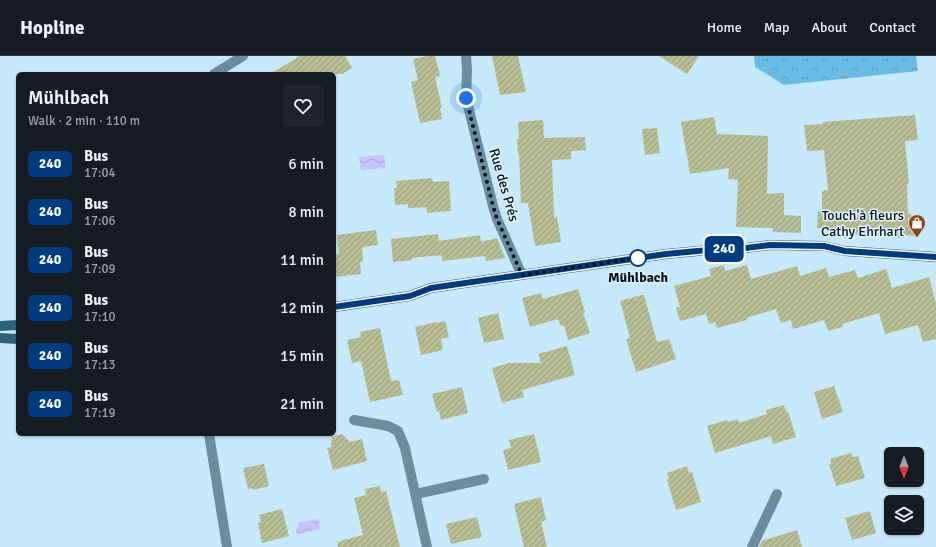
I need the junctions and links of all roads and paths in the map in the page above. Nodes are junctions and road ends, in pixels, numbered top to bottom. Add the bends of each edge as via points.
1 (243, 56) edge
2 (466, 56) edge
3 (217, 72) edge
4 (936, 257) edge
5 (522, 275) junction
6 (336, 307) edge
7 (16, 325) edge
8 (0, 326) edge
9 (0, 338) edge
10 (16, 339) edge
11 (354, 420) dead end
12 (209, 436) edge
13 (484, 479) dead end
14 (416, 494) junction
15 (777, 494) dead end
16 (227, 547) edge
17 (427, 547) edge
18 (752, 547) edge

1 - 3 street
2 - 5 street, Rue des Prés via 466,98 493,206
4 - 5 street via 845,251 824,246 770,245 666,254
5 - 6 street via 431,288 410,296
7 - 8 street
9 - 10 street
11 - 14 street via 388,426 398,431 405,448
12 - 16 street
13 - 14 street
14 - 17 street
15 - 18 street

